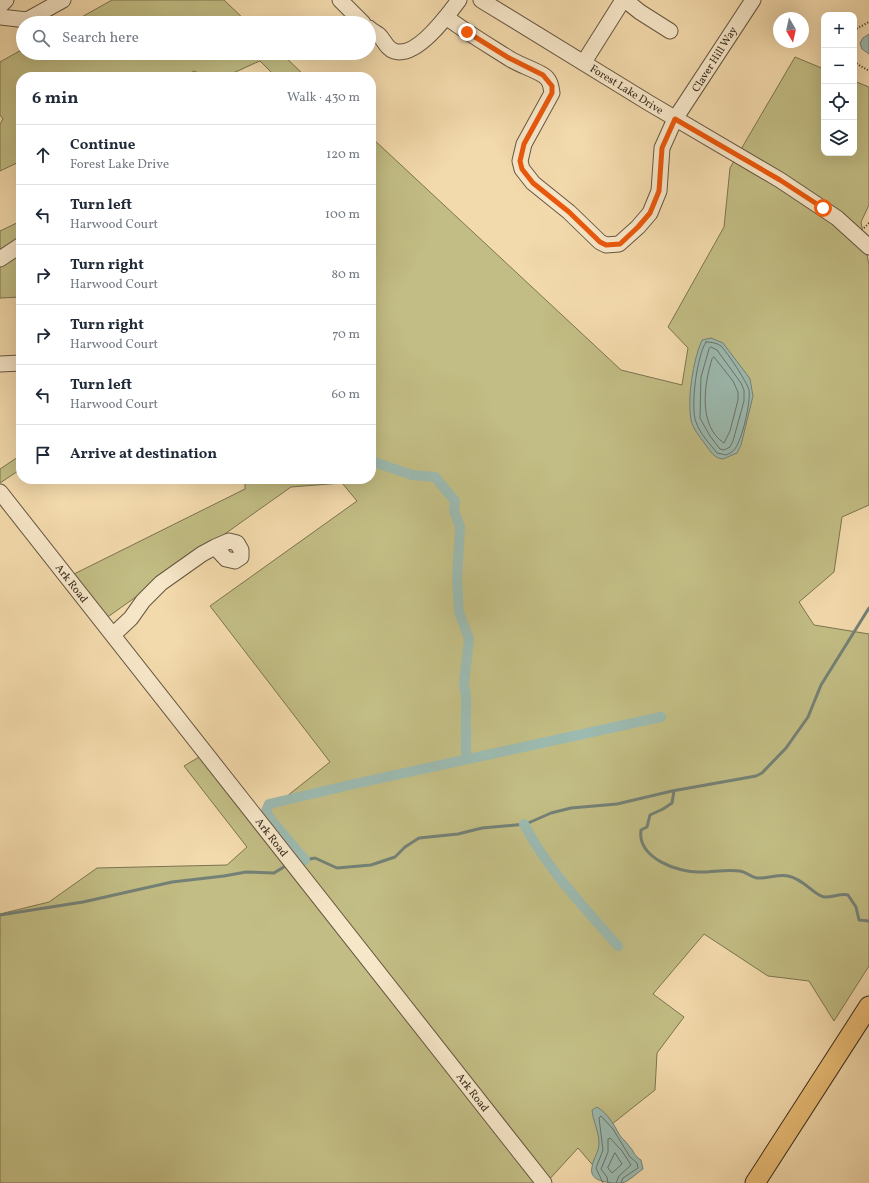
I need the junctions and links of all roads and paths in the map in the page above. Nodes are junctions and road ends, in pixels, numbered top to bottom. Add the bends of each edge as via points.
1 (6, 0) edge
2 (63, 0) edge
3 (340, 0) edge
4 (459, 0) edge
5 (481, 0) edge
6 (624, 0) edge
7 (753, 0) edge
8 (0, 6) edge
9 (0, 16) edge
10 (34, 16) edge
11 (356, 16) edge
12 (446, 17) junction
13 (16, 18) edge
14 (869, 22) edge
15 (857, 28) edge
16 (670, 31) dead end
17 (376, 33) edge
18 (584, 62) junction
19 (857, 64) edge
20 (869, 71) edge
21 (675, 119) junction
22 (869, 247) edge
23 (16, 248) edge
24 (0, 259) edge
25 (16, 363) edge
26 (0, 364) edge
27 (0, 492) edge
28 (215, 547) dead end
29 (113, 635) junction
30 (869, 1006) edge
31 (544, 1183) edge
32 (755, 1183) edge

1 - 8 street
2 - 10 street
3 - 11 street
4 - 12 street
5 - 18 street, Forest Lake Drive
6 - 16 street
6 - 18 street
7 - 21 street, Claver Hill Way
9 - 13 street
12 - 17 street via 417,47 395,52
12 - 21 street, Claver Hill Way via 548,80 552,86 552,93 524,144 522,169 533,183 606,245 620,244 650,213 659,191 662,148
14 - 15 path
18 - 21 street, Forest Lake Drive
19 - 20 path
21 - 22 street, Forest Lake Drive via 823,208
23 - 24 street
25 - 26 street
27 - 29 street, Ark Road
28 - 29 street via 161,583
29 - 31 street, Ark Road
30 - 32 main road

